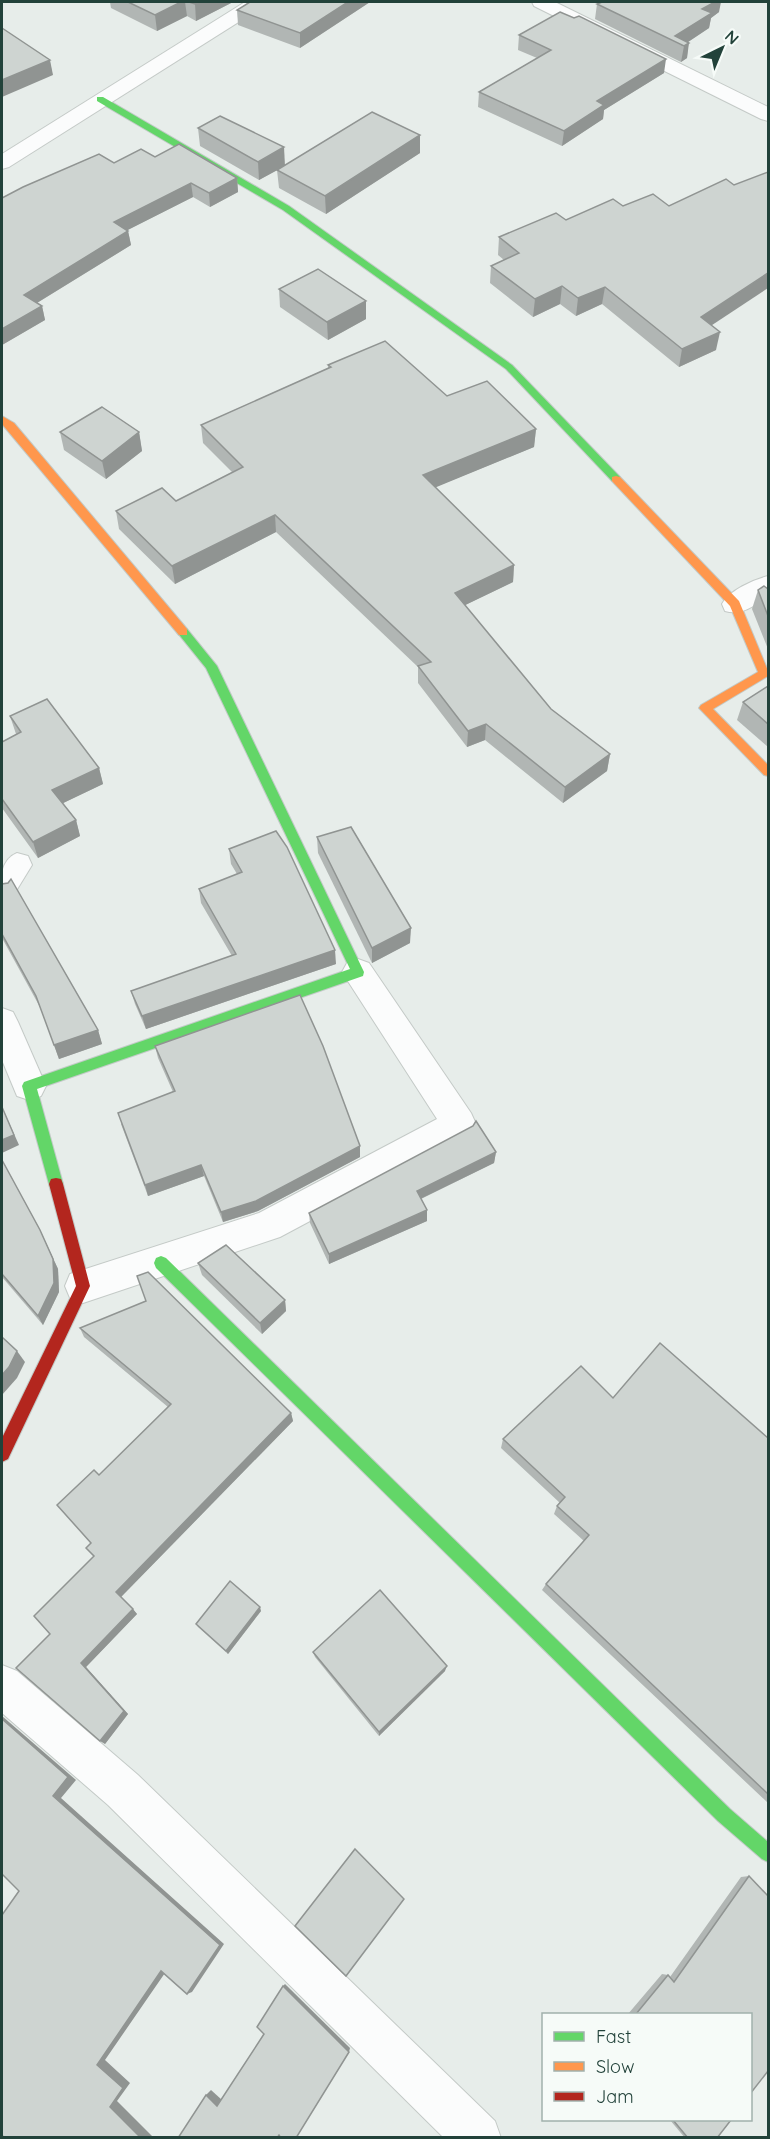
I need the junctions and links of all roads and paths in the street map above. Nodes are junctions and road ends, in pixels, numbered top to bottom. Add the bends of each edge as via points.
1 (257, 2) edge
2 (541, 2) edge
3 (100, 99) junction
4 (768, 115) edge
5 (2, 163) edge
6 (2, 419) edge
7 (768, 585) edge
8 (735, 604) junction
9 (768, 772) edge
10 (358, 972) junction
11 (2, 1022) edge
12 (28, 1086) junction
13 (161, 1263) junction
14 (83, 1286) junction
15 (2, 1454) edge
16 (2, 1686) edge
17 (768, 1853) edge
18 (478, 2138) edge

1 - 3 street
2 - 4 street
3 - 5 street
3 - 8 street via 286,208 509,367
6 - 10 street via 211,666
7 - 8 street
8 - 9 street via 764,674 705,708
10 - 12 street
10 - 13 street via 459,1124 268,1226
11 - 12 street
12 - 14 street
13 - 14 street
13 - 17 street via 724,1815
14 - 15 street
16 - 18 street via 123,1790

